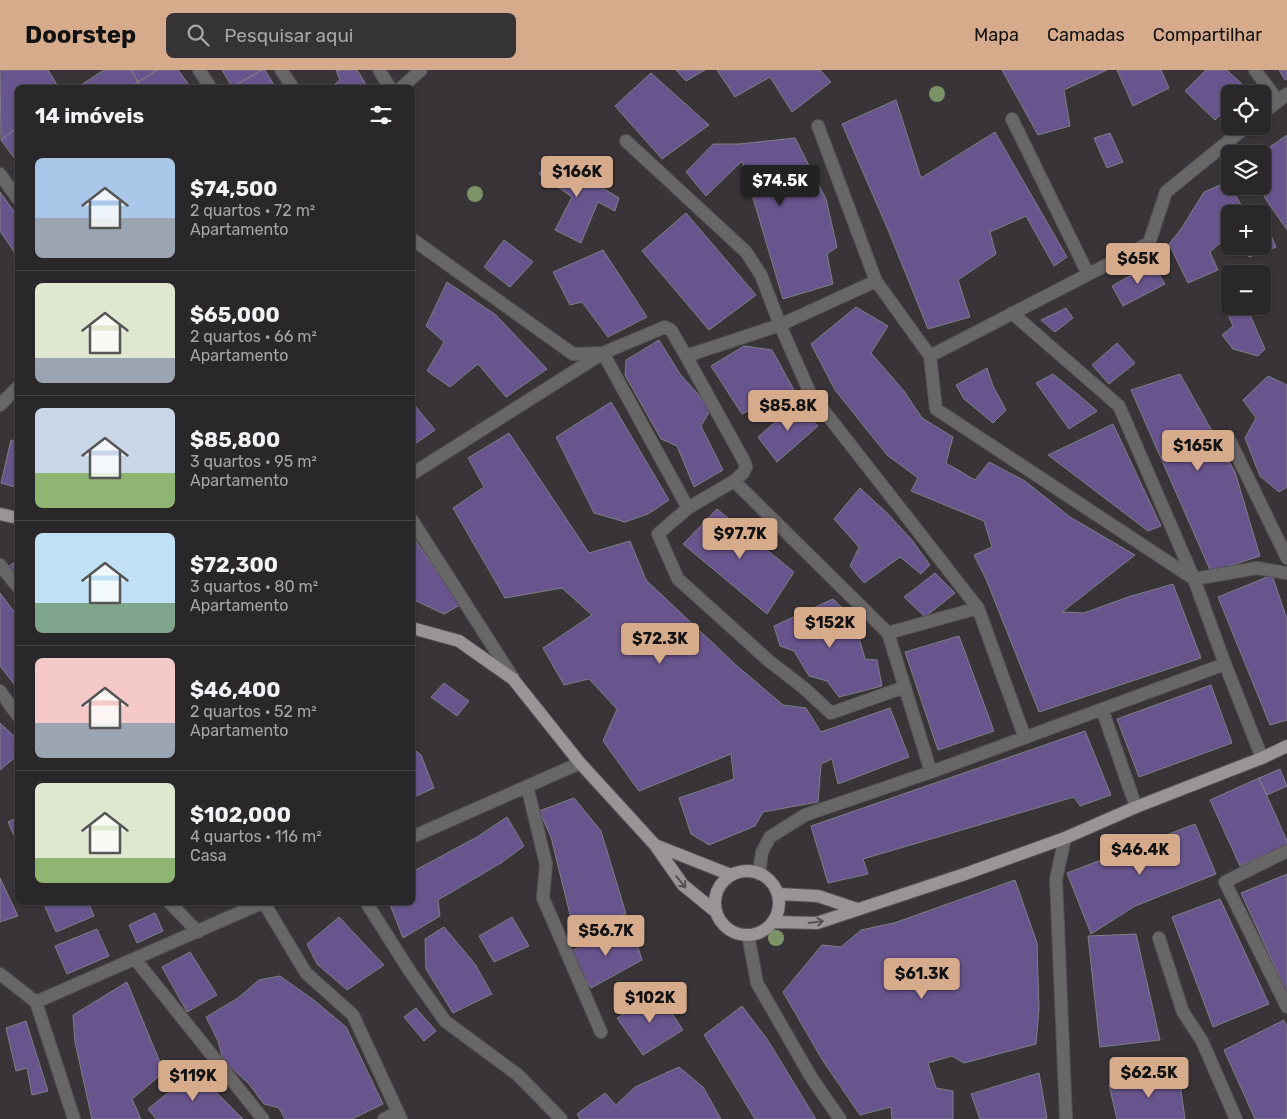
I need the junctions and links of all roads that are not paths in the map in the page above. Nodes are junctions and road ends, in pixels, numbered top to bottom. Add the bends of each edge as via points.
1 (199, 70) edge
2 (281, 70) edge
3 (379, 70) edge
4 (421, 70) edge
5 (1255, 70) edge
6 (209, 85) edge
7 (291, 85) edge
8 (388, 85) edge
9 (404, 85) edge
10 (1283, 98) edge
11 (1271, 107) edge
12 (1012, 119) dead end
13 (818, 126) dead end
14 (1236, 135) edge
15 (626, 141) dead end
16 (0, 174) edge
17 (15, 195) edge
18 (415, 242) edge
19 (1088, 274) junction
20 (876, 281) junction
21 (1012, 313) junction
22 (780, 325) junction
23 (603, 353) junction
24 (686, 356) junction
25 (930, 356) junction
26 (15, 390) edge
27 (0, 405) edge
28 (1228, 437) dead end
29 (415, 472) edge
30 (734, 481) junction
31 (688, 508) junction
32 (0, 514) edge
33 (15, 517) edge
34 (415, 525) edge
35 (1287, 558) edge
36 (0, 565) edge
37 (1287, 573) edge
38 (1194, 579) junction
39 (15, 583) edge
40 (978, 608) junction
41 (415, 629) edge
42 (888, 633) junction
43 (1225, 664) junction
44 (513, 679) junction
45 (905, 687) junction
46 (0, 691) edge
47 (1102, 709) junction
48 (15, 712) edge
49 (1025, 738) junction
50 (1287, 746) edge
51 (1262, 758) junction
52 (580, 763) junction
53 (931, 772) junction
54 (527, 786) junction
55 (1136, 807) junction
56 (415, 836) edge
57 (1065, 838) junction
58 (655, 844) junction
59 (1287, 851) edge
60 (759, 874) junction
61 (731, 875) junction
62 (778, 894) junction
63 (172, 905) edge
64 (259, 905) edge
65 (265, 905) edge
66 (368, 905) edge
67 (857, 909) junction
68 (716, 912) junction
69 (773, 922) junction
70 (198, 932) junction
71 (748, 935) junction
72 (1159, 938) dead end
73 (136, 958) junction
74 (0, 974) edge
75 (36, 1002) junction
76 (1287, 1007) edge
77 (601, 1032) dead end
78 (400, 1116) edge
79 (74, 1119) edge
80 (263, 1119) edge
81 (384, 1119) edge
82 (562, 1119) edge
83 (840, 1119) edge
84 (1066, 1119) edge
85 (1236, 1119) edge

1 - 6 street
2 - 7 street
3 - 8 street
4 - 9 street
5 - 10 street
10 - 11 street
12 - 19 street
13 - 20 street
14 - 19 street via 1166,192 1149,243
15 - 22 street via 746,252 761,275
16 - 17 street
18 - 23 street via 573,354
19 - 21 street
20 - 22 street
20 - 25 street
21 - 25 street
21 - 38 street via 1119,406
22 - 24 street
22 - 40 street via 810,393
23 - 24 street via 665,327 672,330
23 - 29 street
23 - 31 street
24 - 30 street via 744,460 746,467
25 - 38 street via 936,409
26 - 27 street
28 - 35 street
30 - 31 street
30 - 42 street
31 - 45 street via 658,534 678,579 831,714
32 - 33 main road
34 - 44 street
36 - 39 street
37 - 38 street via 1257,568
38 - 43 street
40 - 42 street
40 - 49 street
41 - 44 main road via 459,641
42 - 45 street
43 - 47 street
43 - 51 street
44 - 52 main road
45 - 53 street
46 - 48 street
47 - 49 street
47 - 55 street
49 - 53 street
50 - 51 main road
51 - 55 main road
52 - 54 street
52 - 58 main road
53 - 60 street via 805,815 770,837 762,852
54 - 56 street
54 - 77 street via 546,864 543,898
55 - 57 main road
57 - 67 main road
57 - 84 street via 1056,879
58 - 61 main road
58 -> 68 main road via 682,885
59 - 76 street via 1225,882
60 - 61 main road via 745,871
60 - 62 main road via 771,882
61 - 68 main road via 721,884 715,897
62 - 67 main road via 818,896
62 - 69 main road
63 - 70 street
64 - 70 street
65 - 78 street via 306,973 353,1015
66 - 82 street via 444,1021 518,1075
69 -> 67 main road via 817,924
68 - 71 main road via 734,933
69 - 71 main road via 762,931
70 - 73 street
71 - 83 street via 757,983 811,1077
72 - 85 street via 1183,1012 1202,1041
73 - 75 street
73 - 80 street
74 - 75 street
75 - 79 street
78 - 81 street

